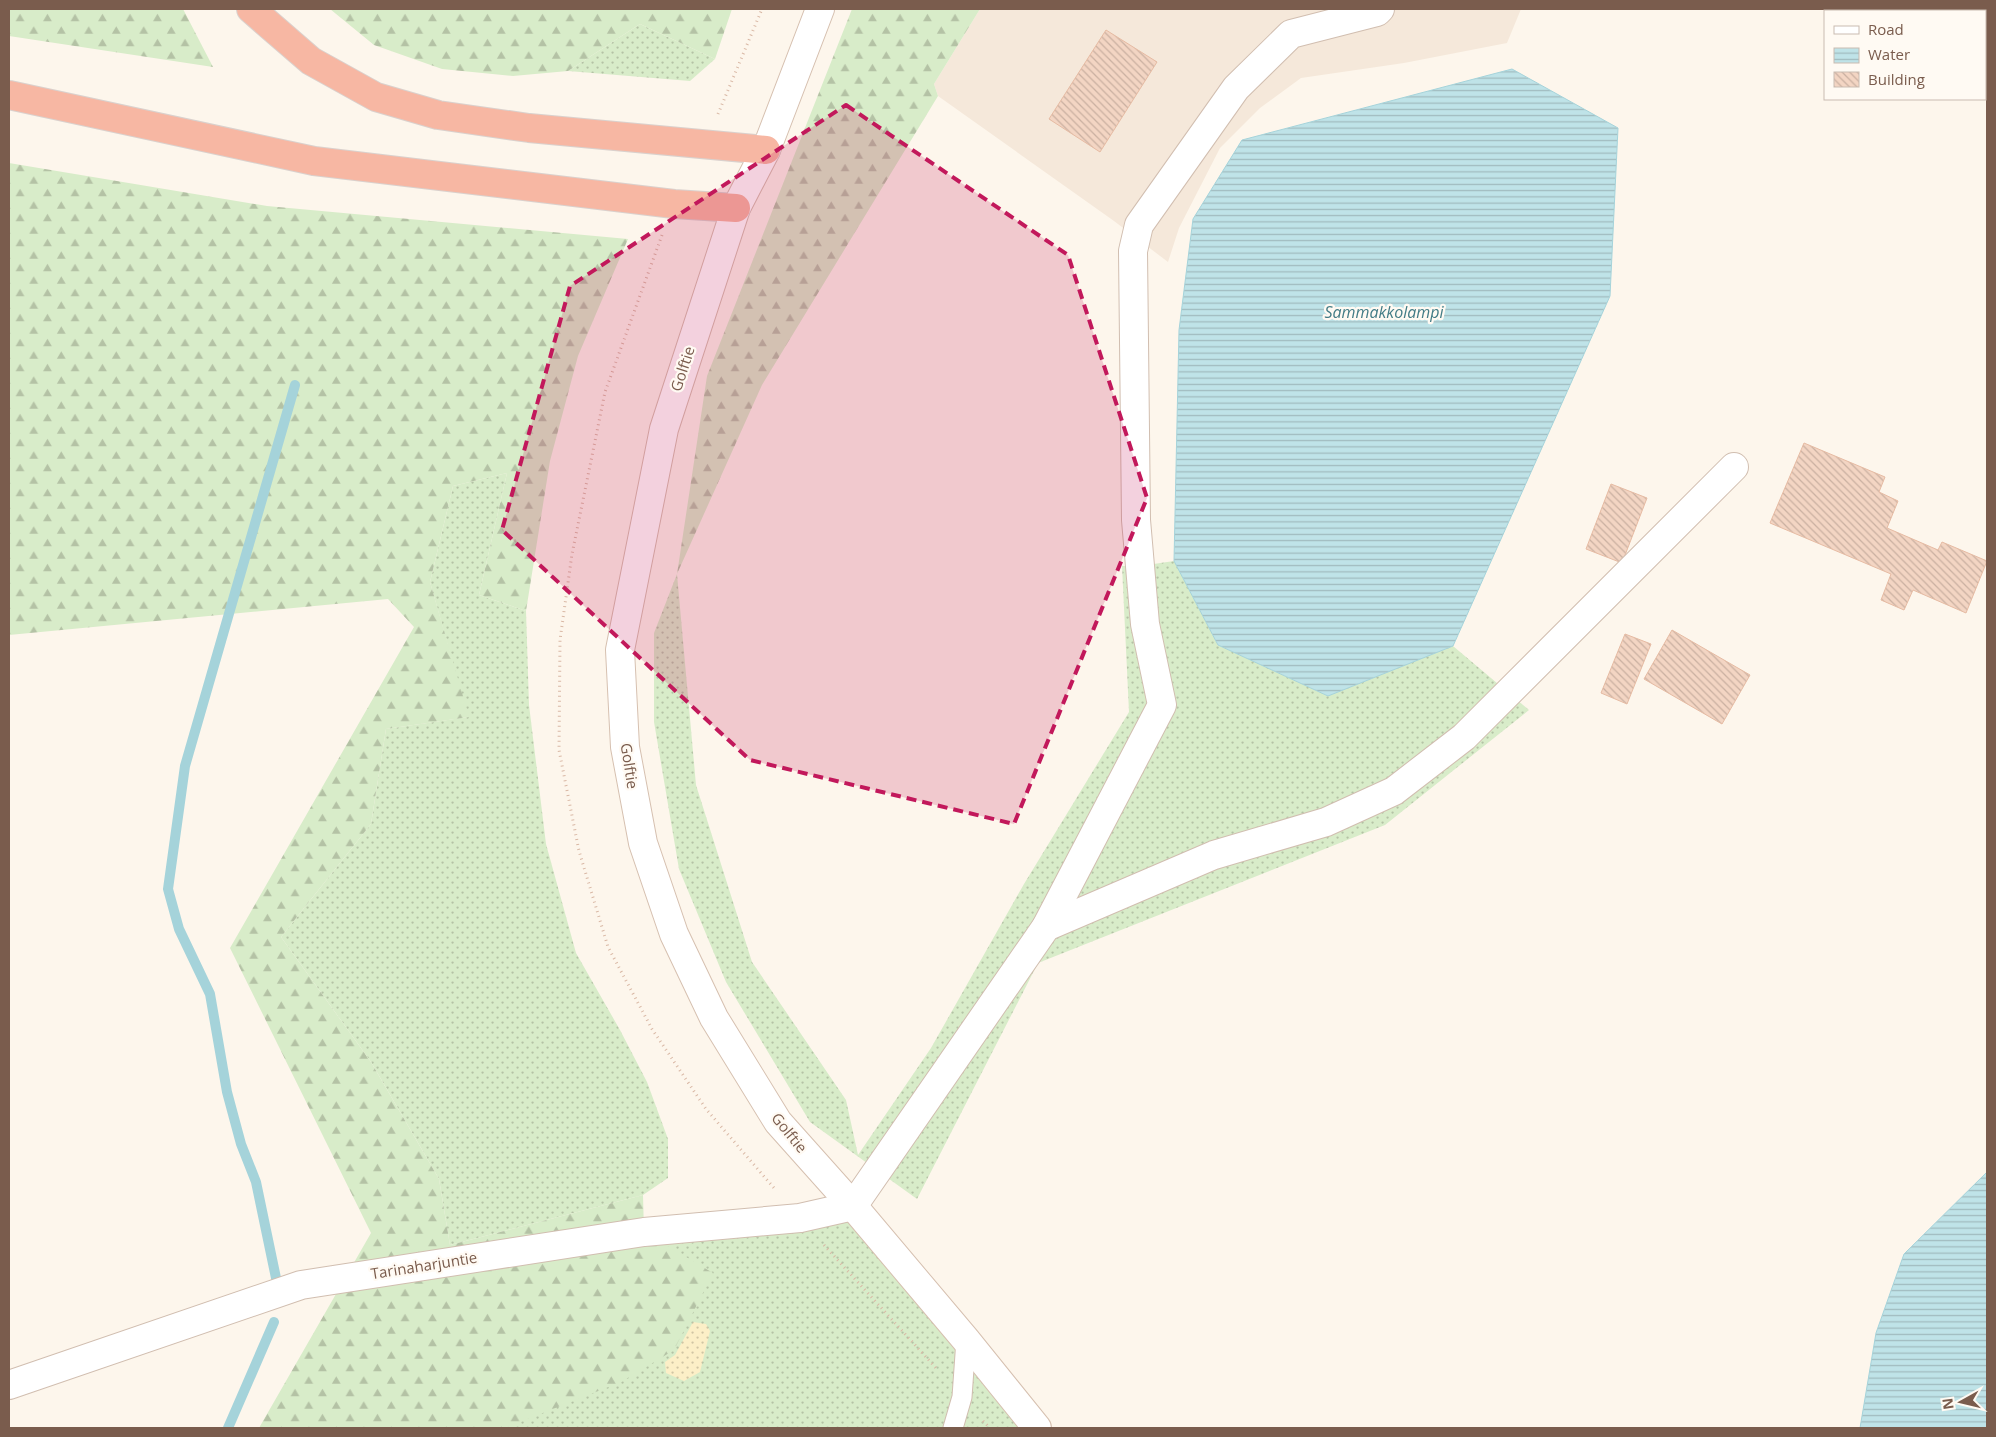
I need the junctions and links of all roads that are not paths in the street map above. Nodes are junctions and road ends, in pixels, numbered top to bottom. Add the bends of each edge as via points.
1 (251, 9) edge
2 (820, 9) edge
3 (1380, 9) edge
4 (9, 95) edge
5 (766, 150) junction
6 (736, 208) junction
7 (1734, 467) dead end
8 (1046, 927) junction
9 (853, 1206) junction
10 (966, 1340) junction
11 (9, 1385) edge
12 (953, 1428) edge
13 (1037, 1428) edge

1 - 5 highway via 311,61 376,97 447,117 529,128
2 - 5 street, Golftie
3 - 8 street via 1291,34 1236,88 1139,225 1133,251 1136,520 1144,624 1162,705
4 - 6 highway via 314,161 674,204
5 - 6 street, Golftie
6 - 9 street, Golftie via 664,429 620,650 625,747 643,843 674,934 714,1018 778,1122
7 - 8 street via 1464,737 1394,791 1326,822 1214,855
8 - 9 street
9 - 10 street, Golftie
9 - 11 street, Tarinaharjuntie via 800,1218 644,1232 275,1293
10 - 12 lane via 962,1397
10 - 13 street, Golftie

